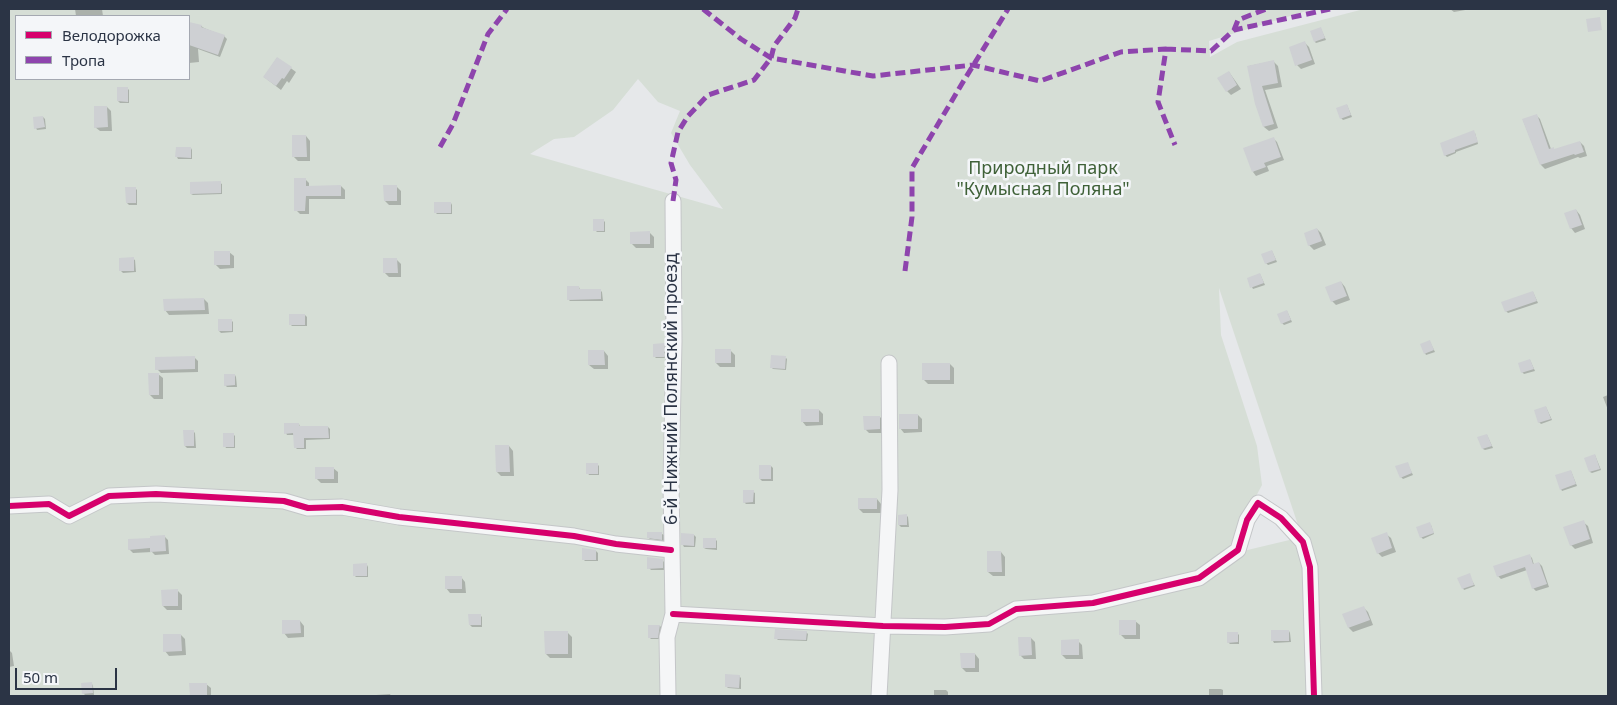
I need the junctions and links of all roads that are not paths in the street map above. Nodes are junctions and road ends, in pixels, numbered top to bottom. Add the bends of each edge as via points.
1 (673, 201) dead end
2 (889, 362) dead end
3 (9, 506) edge
4 (672, 550) junction
5 (673, 614) junction
6 (883, 626) junction
7 (668, 696) edge
8 (879, 696) edge
9 (1314, 696) edge

1 - 4 street, 6-й Нижний Полянский проезд
2 - 6 street via 890,490
3 - 4 street via 49,504 69,516 109,496 156,494 274,501 308,508 342,507 399,517
4 - 5 street, 6-й Нижний Полянский проезд
5 - 6 street
5 - 7 street, 6-й Нижний Полянский проезд via 667,637
6 - 8 street
6 - 9 street via 989,624 1016,609 1094,603 1199,578 1238,550 1247,520 1258,503 1281,518 1303,542 1310,567

